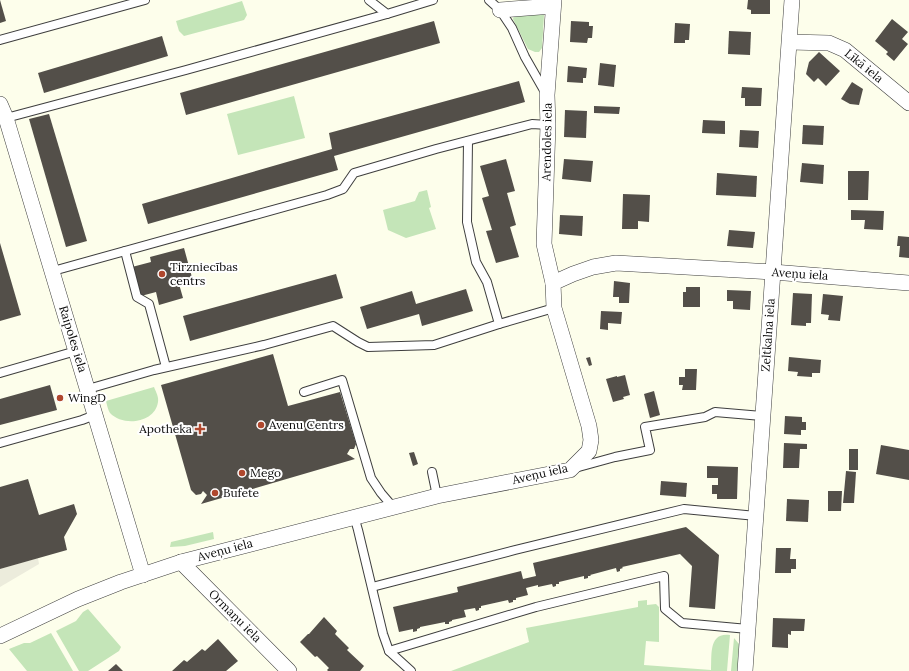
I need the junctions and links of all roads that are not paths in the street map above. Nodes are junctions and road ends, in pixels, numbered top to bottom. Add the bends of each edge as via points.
1 (145, 0) edge
2 (369, 0) edge
3 (433, 0) edge
4 (489, 0) edge
5 (792, 0) edge
6 (553, 3) edge
7 (500, 10) junction
8 (386, 14) junction
9 (0, 40) edge
10 (790, 42) junction
11 (547, 95) junction
12 (909, 103) edge
13 (0, 104) edge
14 (6, 118) junction
15 (548, 126) junction
16 (468, 141) junction
17 (125, 251) junction
18 (53, 271) junction
19 (773, 272) junction
20 (909, 282) edge
21 (554, 283) junction
22 (554, 308) junction
23 (499, 324) junction
24 (76, 351) junction
25 (166, 367) junction
26 (0, 373) edge
27 (88, 389) junction
28 (304, 392) dead end
29 (95, 415) junction
30 (762, 416) junction
31 (0, 443) edge
32 (570, 470) junction
33 (432, 472) dead end
34 (438, 496) junction
35 (393, 507) junction
36 (354, 516) junction
37 (756, 516) junction
38 (182, 562) junction
39 (143, 575) junction
40 (372, 587) junction
41 (748, 629) junction
42 (0, 636) edge
43 (389, 651) junction
44 (289, 671) edge
45 (411, 671) edge
46 (745, 671) edge

1 - 9 lane
2 - 8 lane
3 - 8 lane
4 - 7 lane
5 - 10 street, Zeltkalna iela
6 - 7 street
6 - 11 street, Arendoles iela
7 - 11 lane
8 - 14 lane
10 - 12 street, Līkā iela via 829,43 845,50
10 - 19 street, Zeltkalna iela
11 - 15 street, Arendoles iela
13 - 14 street, Raipoles iela
14 - 18 street, Raipoles iela
15 - 16 lane via 532,124
15 - 21 street, Arendoles iela via 544,244
16 - 17 lane via 354,173 343,189 327,195
16 - 23 lane via 467,222 476,262 487,282
17 - 18 lane
17 - 25 lane via 137,297 149,304
18 - 24 street, Raipoles iela
19 - 20 street, Aveņu iela
19 - 21 street, Aveņu iela via 616,264 593,266
19 - 30 street, Zeltkalna iela
21 - 22 street, Aveņu iela
22 - 23 lane
22 - 32 street, Aveņu iela via 591,440 589,451
23 - 25 lane via 434,346 368,347 333,326
24 - 26 lane
24 - 27 street, Raipoles iela
25 - 27 lane
27 - 29 street, Raipoles iela
28 - 35 lane via 342,380 370,478
29 - 31 lane
29 - 39 street, Raipoles iela
30 - 32 lane via 715,412 705,417 645,427 650,450
30 - 37 street, Zeltkalna iela
32 - 34 street, Aveņu iela
33 - 34 lane
34 - 35 street, Aveņu iela
35 - 36 street, Aveņu iela
36 - 38 street, Aveņu iela
36 - 40 lane
37 - 40 lane via 684,509
37 - 41 street, Zeltkalna iela
38 - 39 street, Aveņu iela
38 - 44 street, Ormaņu iela
39 - 42 street, Aveņu iela via 78,599
40 - 43 lane
41 - 43 lane via 682,623 666,609 664,576 536,606
41 - 46 street, Zeltkalna iela
43 - 45 lane

